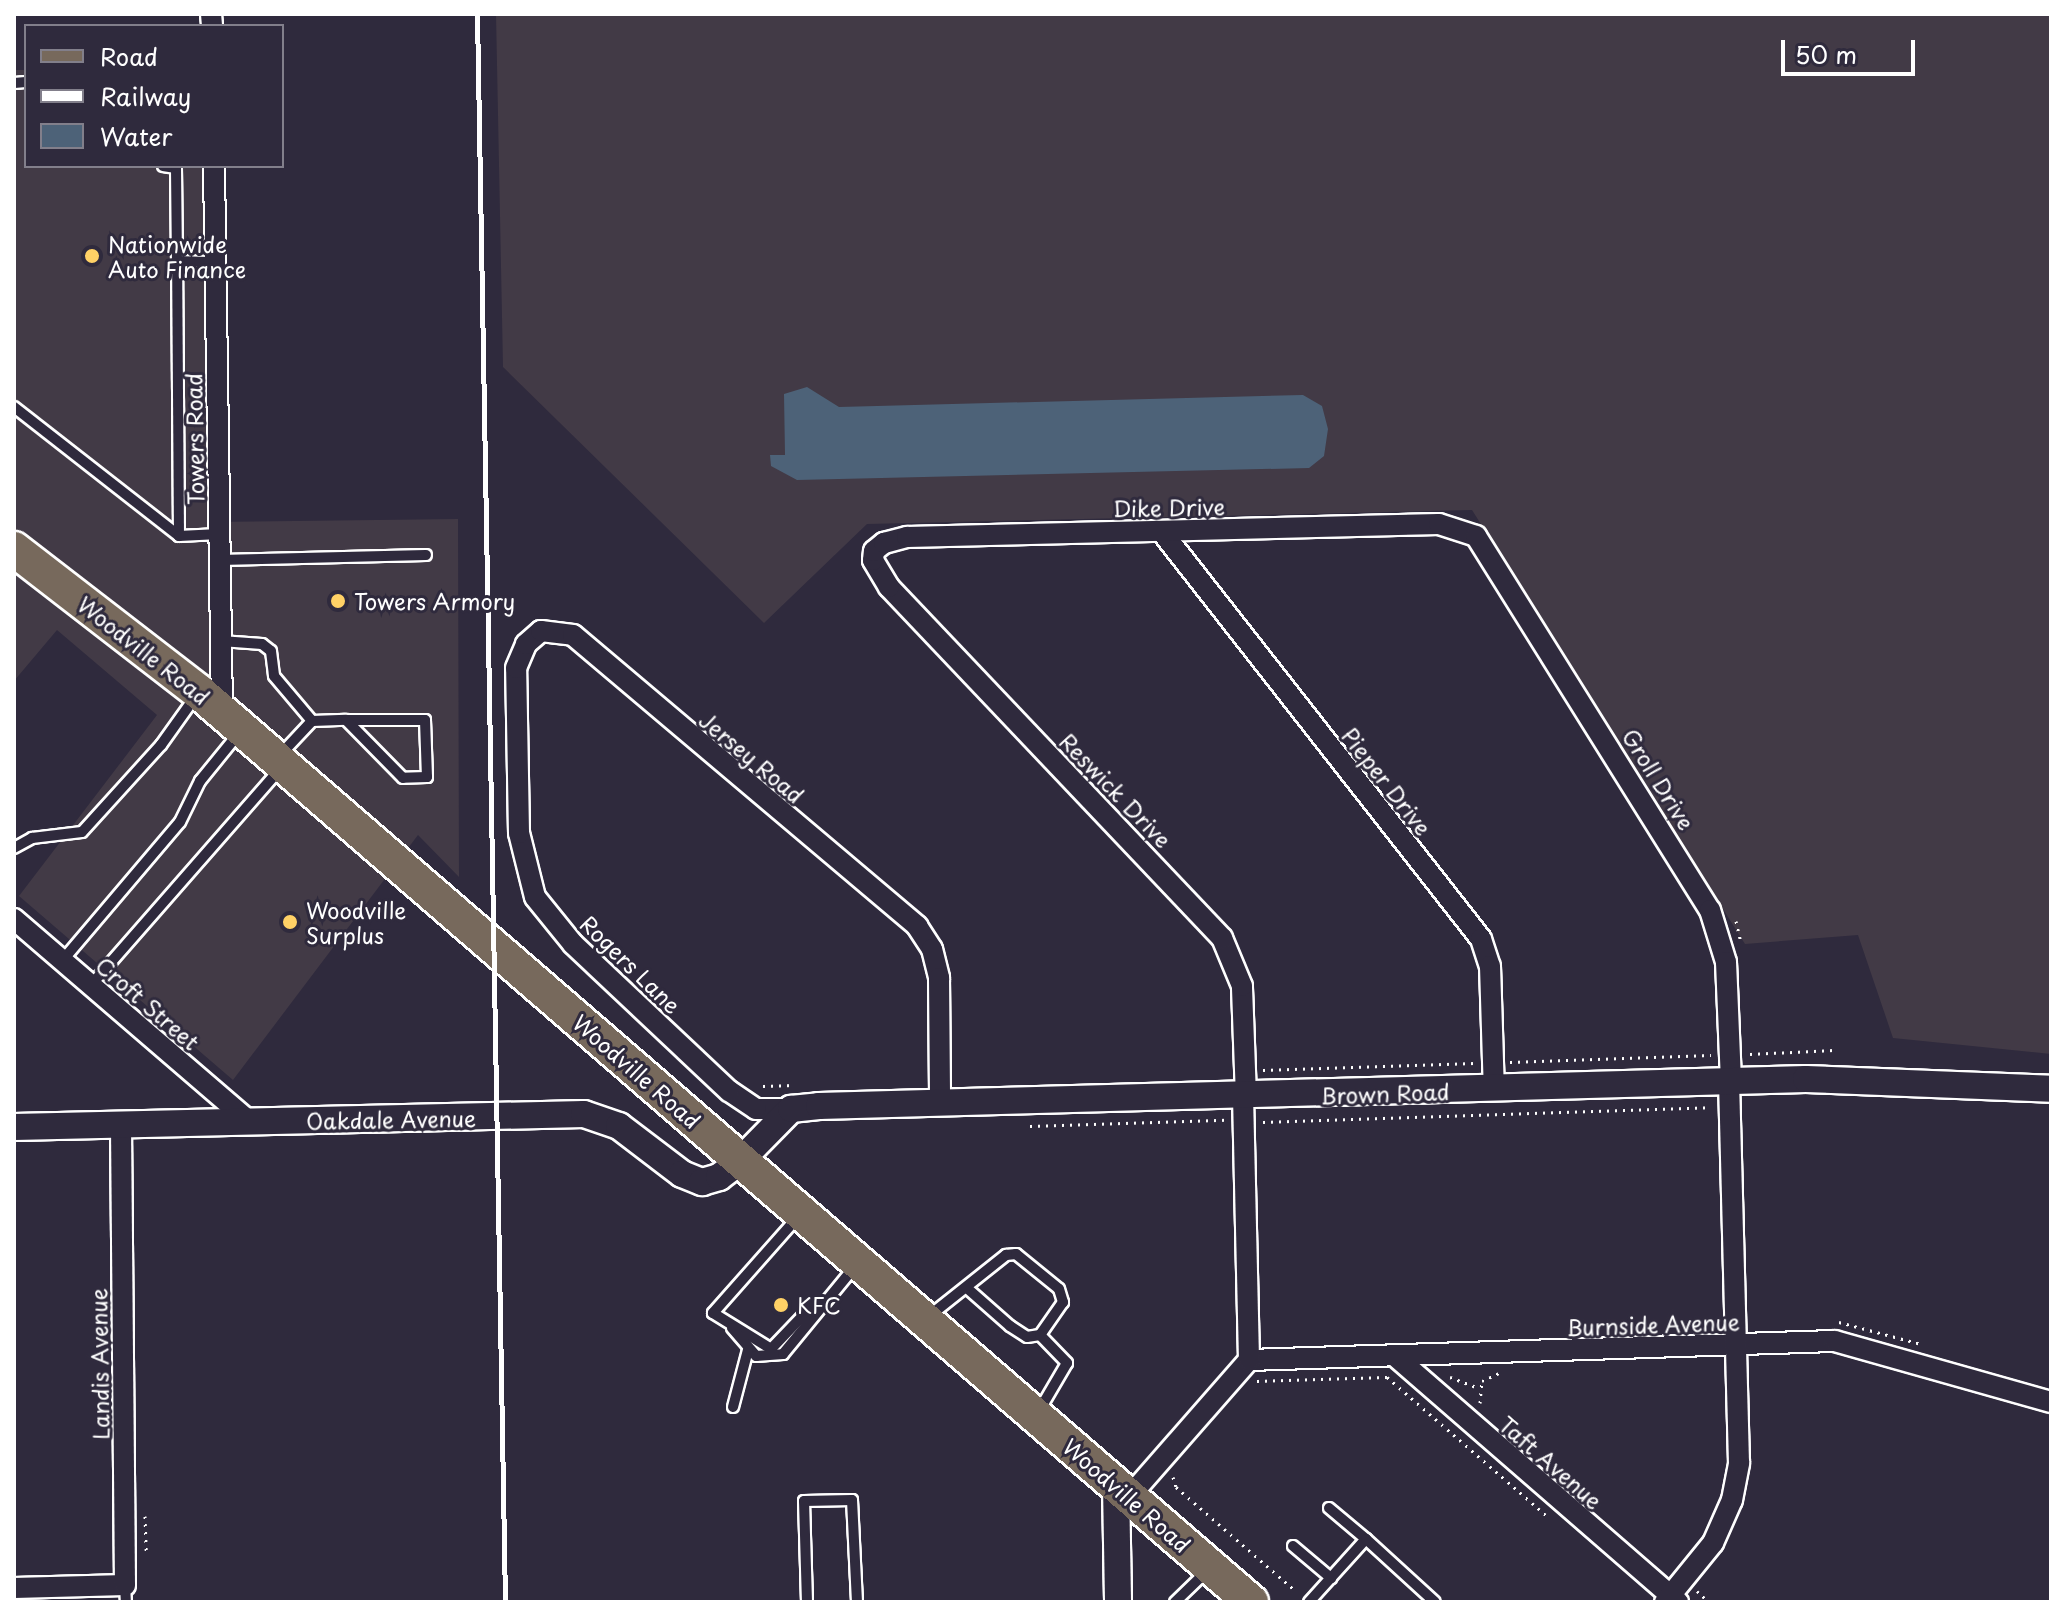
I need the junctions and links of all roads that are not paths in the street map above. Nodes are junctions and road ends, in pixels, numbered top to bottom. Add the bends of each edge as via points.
1 (176, 168) edge
2 (214, 168) edge
3 (177, 261) junction
4 (215, 262) junction
5 (14, 407) edge
6 (1468, 531) joint
7 (1162, 532) junction
8 (219, 534) junction
9 (179, 536) junction
10 (14, 549) edge
11 (874, 551) joint
12 (426, 555) dead end
13 (220, 560) junction
14 (221, 641) junction
15 (221, 710) junction
16 (346, 720) junction
17 (312, 721) junction
18 (280, 761) junction
19 (518, 789) joint
20 (14, 848) edge
21 (14, 919) edge
22 (62, 961) junction
23 (91, 985) junction
24 (1730, 1089) junction
25 (2051, 1089) edge
26 (1494, 1090) junction
27 (940, 1101) junction
28 (791, 1109) junction
29 (1240, 1109) junction
30 (251, 1123) junction
31 (121, 1125) junction
32 (14, 1127) edge
33 (740, 1161) junction
34 (801, 1213) junction
35 (858, 1262) junction
36 (968, 1289) junction
37 (825, 1302) junction
38 (925, 1320) junction
39 (732, 1328) junction
40 (1040, 1335) junction
41 (1738, 1345) junction
42 (748, 1350) junction
43 (1395, 1356) junction
44 (1249, 1360) junction
45 (2051, 1402) edge
46 (733, 1407) dead end
47 (1036, 1416) junction
48 (1122, 1491) junction
49 (1329, 1508) dead end
50 (1366, 1539) junction
51 (1293, 1546) dead end
52 (1211, 1567) junction
53 (1331, 1578) junction
54 (14, 1588) edge
55 (126, 1593) edge
56 (1675, 1595) edge
57 (807, 1602) edge
58 (857, 1602) edge
59 (1118, 1602) edge
60 (1175, 1602) edge
61 (1251, 1602) edge
62 (1309, 1602) edge
63 (1435, 1602) edge

1 - 3 lane
2 - 4 street, Towers Road
3 - 4 lane
3 - 9 lane
4 - 8 street, Towers Road
5 - 9 lane
6 - 7 street, Dike Drive via 1439,524
6 - 24 street, Groll Drive via 1493,555 1710,910 1726,962 1720,1055
7 - 11 street, Dike Drive via 907,537
7 - 26 street, Pieper Drive via 1481,939 1490,966 1484,1063
8 - 9 lane
8 - 13 street, Towers Road
10 - 15 main road, Woodville Road
11 - 29 street, Reswick Drive via 876,569 889,587 1222,938 1242,986
12 - 13 lane
13 - 14 street, Towers Road
14 - 15 street, Towers Road
14 - 17 lane via 262,644 271,651 274,676
15 - 18 main road, Woodville Road
15 - 20 lane via 161,745 82,832 32,838
15 - 22 lane via 200,781 180,822
16 - 16 lane via 425,720 427,777 403,778
16 - 17 lane
17 - 18 lane
18 - 23 lane
18 - 33 main road, Woodville Road
19 - 27 street, Jersey Road via 519,656 541,631 561,631 591,649 917,926 932,949 939,978
19 - 28 street, Rogers Lane via 525,872 548,916 742,1102 769,1111
21 - 22 street, Croft Street
22 - 23 street, Croft Street
23 - 30 street, Croft Street
24 - 25 street, Brown Road via 1884,1080
24 - 26 street, Brown Road
24 - 41 street, Groll Drive
26 - 29 street, Brown Road
27 - 28 street, Brown Road
27 - 29 street, Brown Road
28 - 33 street
29 - 44 street, Reswick Drive
30 - 31 street, Oakdale Avenue
30 - 33 street, Oakdale Avenue via 602,1116 702,1182
31 - 32 street, Oakdale Avenue
31 - 55 street, Landis Avenue
33 - 34 main road, Woodville Road
34 - 35 main road, Woodville Road
34 - 39 lane via 713,1313
35 - 37 lane
35 - 38 main road, Woodville Road
36 - 38 lane
36 - 40 lane via 1027,1337
36 - 40 lane via 997,1259 1016,1254 1062,1294 1063,1302
37 - 39 lane via 814,1304 771,1349
37 - 42 lane via 783,1354 771,1359
38 - 47 main road, Woodville Road
39 - 42 lane
40 - 47 lane via 1067,1363
41 - 43 street, Burnside Avenue
41 - 45 street, Burnside Avenue via 1846,1343
41 - 56 street, Groll Drive via 1740,1441 1734,1490 1713,1543
42 - 46 lane
43 - 44 street, Burnside Avenue
43 - 56 street, Taft Avenue
44 - 48 street
47 - 48 main road, Woodville Road
48 - 52 main road, Woodville Road
48 - 59 street
49 - 50 lane
50 - 53 lane
50 - 63 lane
51 - 53 lane
52 - 60 lane
52 - 61 main road, Woodville Road
53 - 62 lane
54 - 55 street
57 - 58 lane via 804,1501 852,1500

